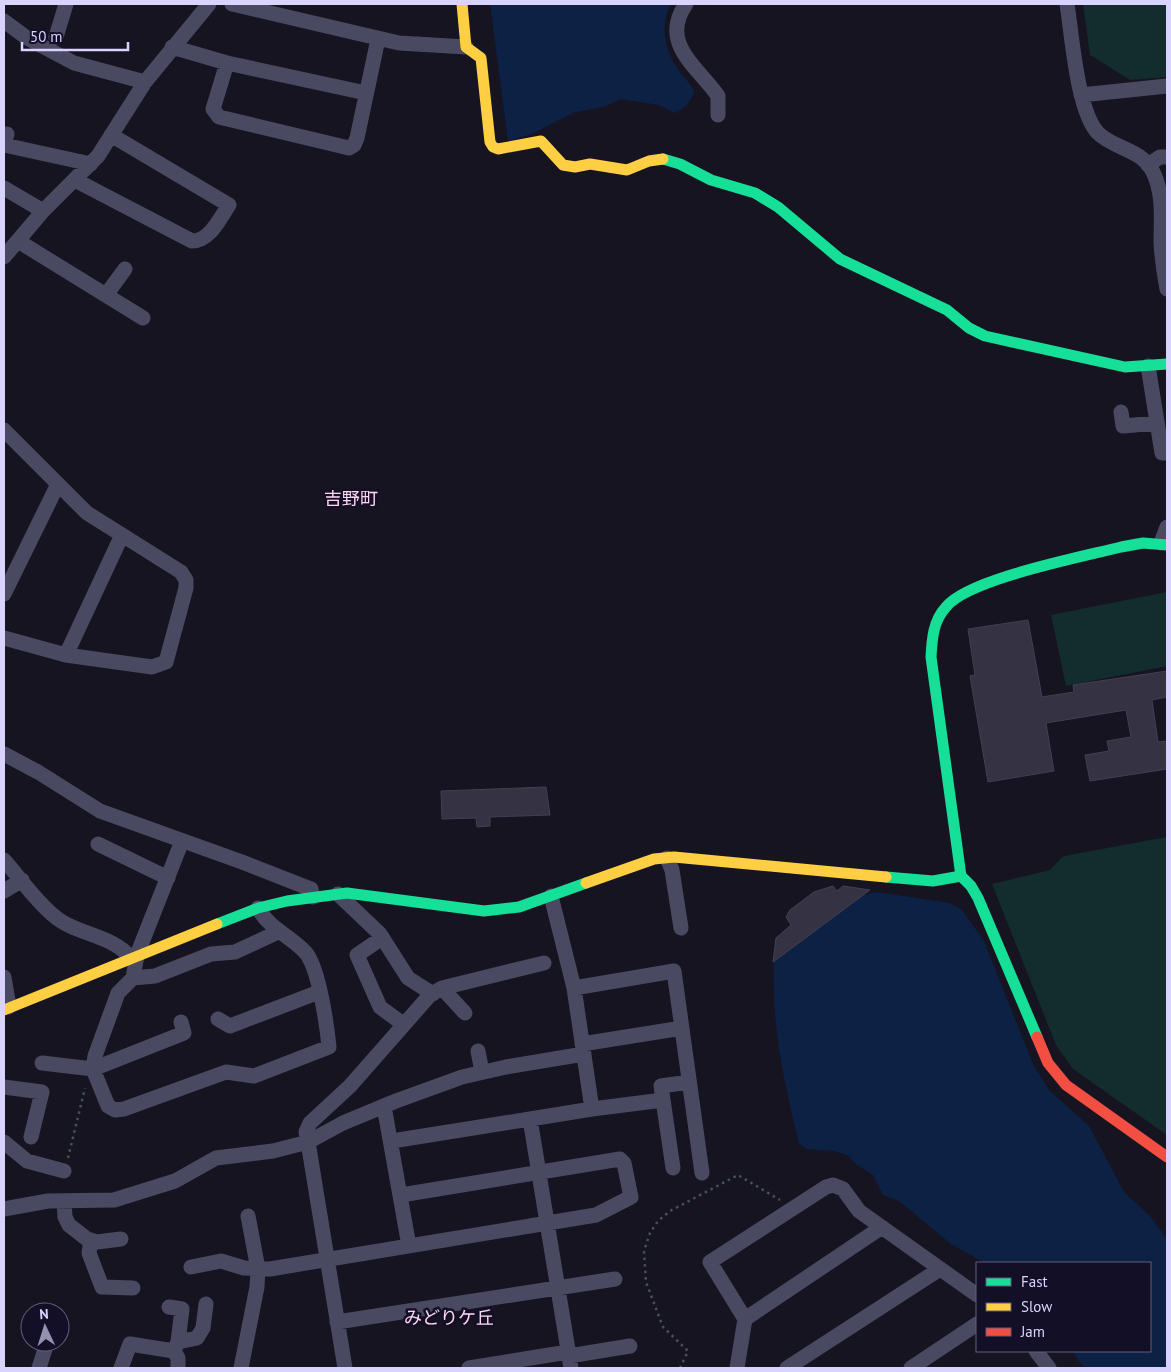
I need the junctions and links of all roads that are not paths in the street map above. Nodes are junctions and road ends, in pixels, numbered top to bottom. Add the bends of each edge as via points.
1 (66, 4) edge
2 (209, 4) edge
3 (232, 4) edge
4 (462, 4) edge
5 (686, 4) edge
6 (1067, 4) edge
7 (4, 21) edge
8 (56, 37) dead end
9 (378, 39) junction
10 (172, 47) junction
11 (466, 47) junction
12 (227, 63) junction
13 (145, 82) junction
14 (1167, 86) edge
15 (366, 93) junction
16 (1081, 95) junction
17 (718, 115) dead end
18 (7, 134) dead end
19 (111, 135) junction
20 (1167, 157) edge
21 (91, 164) junction
22 (1148, 165) junction
23 (75, 180) junction
24 (4, 188) edge
25 (42, 211) junction
26 (1164, 225) edge
27 (18, 241) junction
28 (4, 257) edge
29 (125, 269) dead end
30 (1167, 284) edge
31 (106, 295) junction
32 (143, 318) dead end
33 (1167, 364) edge
34 (1148, 366) junction
35 (1121, 412) dead end
36 (1157, 423) junction
37 (4, 430) edge
38 (1167, 453) edge
39 (58, 484) junction
40 (1167, 527) edge
41 (122, 535) junction
42 (1164, 544) edge
43 (4, 594) edge
44 (4, 638) edge
45 (66, 655) junction
46 (4, 754) edge
47 (182, 841) junction
48 (98, 844) dead end
49 (666, 858) junction
50 (4, 860) edge
51 (961, 876) junction
52 (168, 878) junction
53 (22, 880) junction
54 (4, 891) edge
55 (338, 894) junction
56 (551, 896) junction
57 (314, 897) junction
58 (258, 908) junction
59 (681, 928) dead end
60 (278, 932) junction
61 (382, 938) junction
62 (134, 956) junction
63 (544, 963) dead end
64 (4, 977) edge
65 (133, 978) junction
66 (574, 988) junction
67 (437, 991) junction
68 (319, 992) junction
69 (7, 1009) edge
70 (465, 1013) dead end
71 (218, 1019) dead end
72 (181, 1022) dead end
73 (403, 1024) junction
74 (682, 1028) junction
75 (583, 1049) junction
76 (478, 1051) dead end
77 (42, 1063) dead end
78 (93, 1069) junction
79 (482, 1072) junction
80 (689, 1082) junction
81 (4, 1087) edge
82 (663, 1100) junction
83 (384, 1106) junction
84 (592, 1109) junction
85 (530, 1119) junction
86 (31, 1137) dead end
87 (392, 1141) junction
88 (4, 1142) edge
89 (308, 1142) junction
90 (1167, 1157) edge
91 (673, 1168) dead end
92 (64, 1170) road end
93 (538, 1173) junction
94 (702, 1174) dead end
95 (401, 1196) junction
96 (64, 1201) junction
97 (4, 1209) edge
98 (248, 1216) dead end
99 (547, 1225) junction
100 (882, 1227) junction
101 (121, 1238) dead end
102 (91, 1240) junction
103 (409, 1246) junction
104 (326, 1261) junction
105 (191, 1267) dead end
106 (940, 1268) junction
107 (258, 1269) junction
108 (615, 1279) dead end
109 (133, 1288) dead end
110 (557, 1288) junction
111 (976, 1294) edge
112 (206, 1304) dead end
113 (169, 1307) dead end
114 (745, 1319) junction
115 (337, 1322) junction
116 (976, 1325) edge
117 (630, 1346) dead end
118 (176, 1347) junction
119 (44, 1352) edge
120 (570, 1359) edge
121 (39, 1368) edge
122 (121, 1368) edge
123 (178, 1368) edge
124 (241, 1368) edge
125 (346, 1368) edge
126 (469, 1368) edge
127 (737, 1368) edge
128 (787, 1368) edge
129 (911, 1368) edge

1 - 8 street
2 - 10 street
3 - 9 street
4 - 11 street
5 - 17 street via 678,20 676,37 698,73 718,96
6 - 16 street
7 - 13 street via 44,48 74,63
9 - 11 street
9 - 15 street
10 - 12 street
10 - 13 street
11 - 34 street via 481,58 492,147 498,149 541,141 563,165 574,167 590,164 626,170 638,168 649,160 663,159 680,164 711,180 755,193 778,207 840,259 947,310 985,336 1125,367
12 - 15 street
12 - 15 street via 213,108 218,117 342,147 354,145
13 - 19 street
14 - 16 street
16 - 22 street via 1097,132 1107,140 1126,147
18 - 21 street via 4,146
19 - 21 street
19 - 23 street via 229,204 206,237 192,241
20 - 22 street
21 - 23 street
22 - 26 street via 1153,170 1159,190
23 - 25 street
24 - 25 street
25 - 27 street
26 - 30 street
27 - 28 street
27 - 31 street
29 - 31 street
31 - 32 street
33 - 34 street
34 - 36 street
35 - 36 street via 1123,426
36 - 38 street via 1162,453
37 - 39 street
39 - 41 street via 87,513
39 - 43 street
40 - 42 street
41 - 45 street
41 - 45 street via 181,572 186,580 166,662 152,667
42 - 51 street via 1121,547 976,586 958,593 936,619 931,636 931,657
44 - 45 street
46 - 47 street via 100,811
47 - 52 street
47 - 57 street via 311,889
48 - 52 street
49 - 51 street via 913,880 933,881
49 - 56 street via 654,859
49 - 59 street via 672,870
50 - 53 street
51 - 90 street via 978,898 1048,1063 1056,1074 1080,1096
52 - 62 street
53 - 54 street
53 - 62 street via 53,915
55 - 56 street via 484,911 519,907
55 - 57 street
55 - 61 street
56 - 66 street
57 - 58 street
58 - 60 street via 264,920
58 - 62 street
60 - 65 street via 235,952 211,954 155,976
60 - 68 street via 306,954
61 - 67 street via 408,978
61 - 73 street via 357,955 380,1006
62 - 65 street
62 - 69 street
63 - 67 street
64 - 69 street
65 - 78 street via 118,993 94,1056
66 - 74 street via 674,971
66 - 75 street
67 - 70 street
67 - 73 street
68 - 71 street via 230,1026
68 - 78 street via 329,1048 254,1076 226,1072 115,1110 108,1106
72 - 78 street via 184,1033
73 - 89 street via 350,1086 310,1123 306,1132
74 - 75 street
74 - 80 street
75 - 79 street
75 - 84 street
76 - 79 street
77 - 78 street
79 - 83 street
80 - 82 street via 661,1086
80 - 94 street
81 - 86 street via 42,1092
82 - 84 street
82 - 91 street via 662,1143
83 - 87 street
83 - 89 street
84 - 85 street
85 - 87 street
85 - 93 street
87 - 95 street
88 - 92 street via 27,1161
89 - 96 street via 273,1151 216,1158 175,1181 114,1200
89 - 104 street
93 - 95 street
93 - 99 street
93 - 99 street via 620,1159 624,1163 631,1197 596,1216
95 - 103 street
96 - 97 street
96 - 102 street via 69,1225
98 - 107 street
99 - 103 street
99 - 110 street
100 - 106 street
100 - 114 street
100 - 114 street via 859,1211 843,1189 826,1187 710,1262
101 - 102 street
102 - 109 street via 89,1254 102,1287
103 - 104 street
104 - 107 street
104 - 115 street
105 - 107 street via 222,1261
106 - 111 street
106 - 128 street
107 - 124 street
108 - 110 street
110 - 115 street
110 - 120 street
112 - 118 street via 203,1328 197,1338
113 - 118 street via 182,1309
114 - 127 street
115 - 125 street
116 - 129 street
117 - 120 street
118 - 122 street via 130,1344
118 - 123 street
119 - 121 street
120 - 126 street

